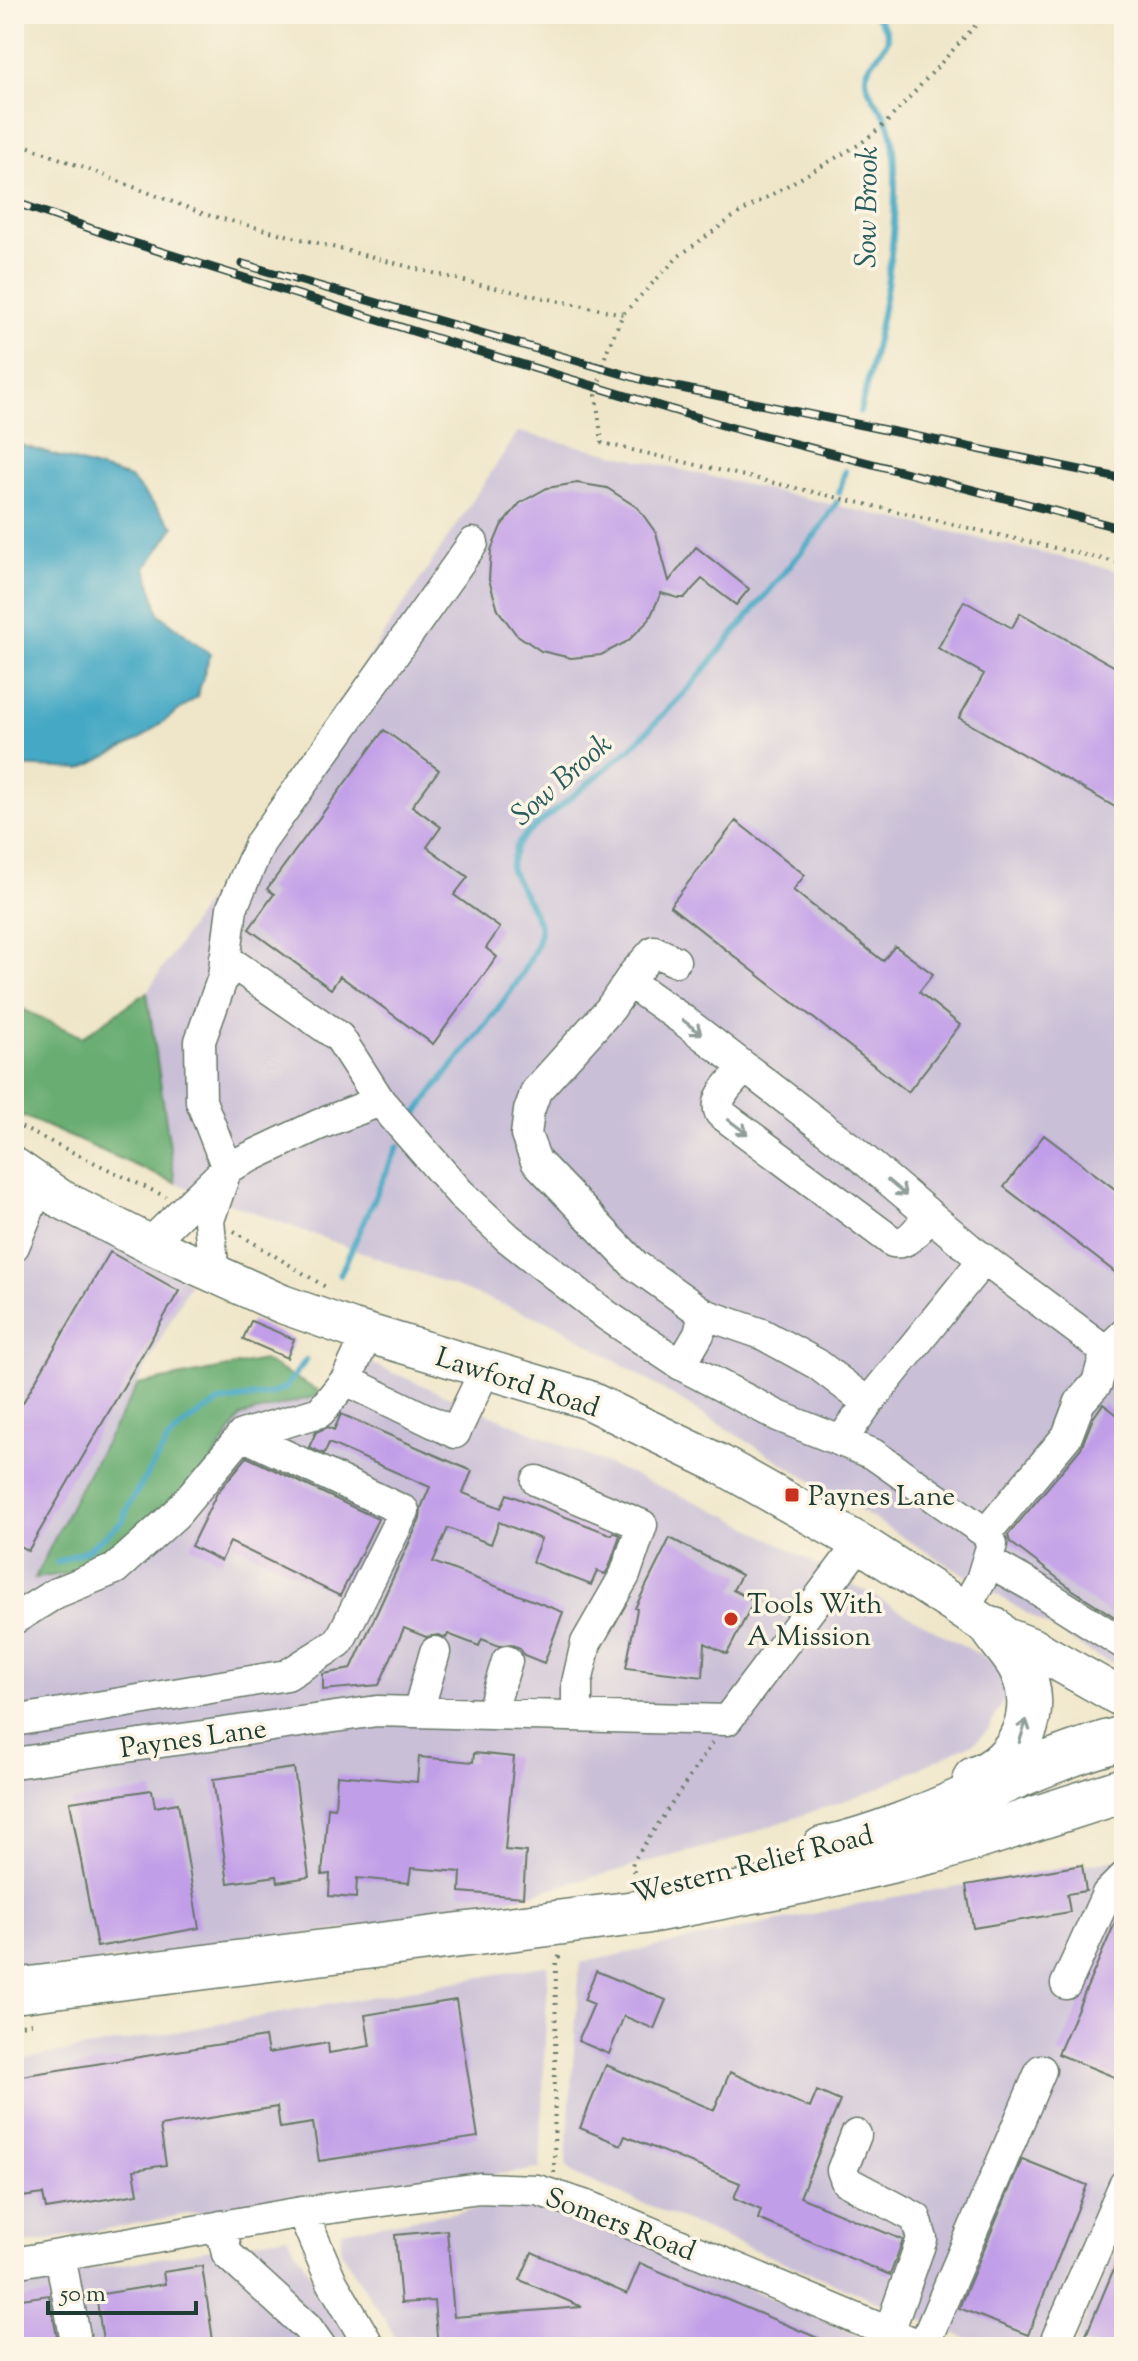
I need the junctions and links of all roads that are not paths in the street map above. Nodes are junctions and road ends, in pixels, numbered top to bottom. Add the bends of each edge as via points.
1 (473, 543) dead end
2 (225, 958) junction
3 (675, 961) dead end
4 (629, 982) junction
5 (745, 1068) junction
6 (380, 1101) junction
7 (227, 1168) junction
8 (26, 1176) edge
9 (929, 1215) junction
10 (149, 1244) junction
11 (14, 1246) edge
12 (984, 1259) junction
13 (214, 1275) junction
14 (704, 1314) junction
15 (368, 1333) junction
16 (1118, 1349) edge
17 (681, 1365) junction
18 (486, 1368) junction
19 (346, 1380) junction
20 (868, 1403) junction
21 (242, 1435) junction
22 (841, 1441) junction
23 (537, 1481) dead end
24 (860, 1543) junction
25 (986, 1547) junction
26 (16, 1618) edge
27 (987, 1625) junction
28 (1124, 1644) edge
29 (435, 1652) dead end
30 (507, 1661) dead end
31 (1124, 1699) edge
32 (418, 1712) junction
33 (491, 1714) junction
34 (577, 1716) junction
35 (14, 1721) edge
36 (1124, 1725) edge
37 (1124, 1738) edge
38 (1124, 1761) edge
39 (14, 1763) edge
40 (1124, 1790) edge
41 (845, 1844) junction
42 (1124, 1877) edge
43 (464, 1935) junction
44 (1066, 1984) dead end
45 (14, 1991) edge
46 (1041, 2070) dead end
47 (856, 2135) dead end
48 (1124, 2185) edge
49 (302, 2212) junction
50 (221, 2226) junction
51 (60, 2255) junction
52 (14, 2263) edge
53 (889, 2332) junction
54 (77, 2347) edge
55 (321, 2347) edge
56 (370, 2347) edge
57 (924, 2347) edge
58 (1053, 2347) edge

1 - 2 street via 260,843 232,908
2 - 6 street via 339,1037
2 - 7 street via 200,1041 201,1101
3 - 4 street via 654,951
4 -> 5 street
4 - 14 street via 536,1091 526,1135 536,1161 635,1265
5 -> 9 street
5 -> 9 street via 719,1100 720,1113 893,1242 907,1241
6 - 7 street
6 - 17 street via 460,1193 508,1238 606,1315
7 - 10 street
7 - 13 street via 209,1220
8 - 10 main road, Lawford Road
8 - 11 street
9 - 12 street
10 - 13 main road, Lawford Road
12 - 16 street
12 - 20 street
13 - 15 main road, Lawford Road
14 - 17 street
14 - 20 street via 762,1334 817,1364
15 - 18 main road, Lawford Road
15 - 19 street
16 - 25 street via 1080,1402 1067,1436
17 - 22 street via 778,1416
18 - 19 street via 455,1433
18 - 24 main road, Lawford Road via 586,1399 720,1464
19 - 21 street via 320,1412
20 - 22 street
21 - 26 street via 176,1514 115,1569 56,1593
21 - 35 street via 404,1511 339,1642 287,1675
22 - 25 street via 873,1454
23 - 34 street via 642,1525 625,1575 586,1643 577,1683
24 - 27 main road, Lawford Road
24 - 34 street, Paynes Lane via 727,1720
25 - 27 street via 981,1580
25 - 28 street via 1032,1586
27 - 31 main road, Lawford Road
27 - 36 main road, Lawford Road via 1031,1665
41 -> 27 highway via 901,1806 994,1772 1018,1747 1028,1698 1020,1667
29 - 32 street
30 - 33 street
32 - 33 street, Paynes Lane
32 - 39 street, Paynes Lane via 377,1711
33 - 34 street, Paynes Lane
37 - 41 highway, Western Relief Road via 1079,1750
38 - 41 highway via 973,1814
40 - 43 highway, Western Relief Road via 941,1849 799,1882 644,1912
41 - 43 highway, Western Relief Road
42 - 44 street via 1107,1894
43 - 45 highway, Western Relief Road
46 - 57 street
47 - 53 street via 842,2170 846,2181 916,2218 921,2229 920,2249
48 - 58 street
49 - 50 street, Somers Road
49 - 53 street, Somers Road via 480,2188 537,2190 593,2208
49 - 56 street via 332,2282
50 - 51 street, Somers Road
50 - 55 street via 227,2254 307,2327
51 - 52 street, Somers Road
51 - 54 street
53 - 57 street, Somers Road

